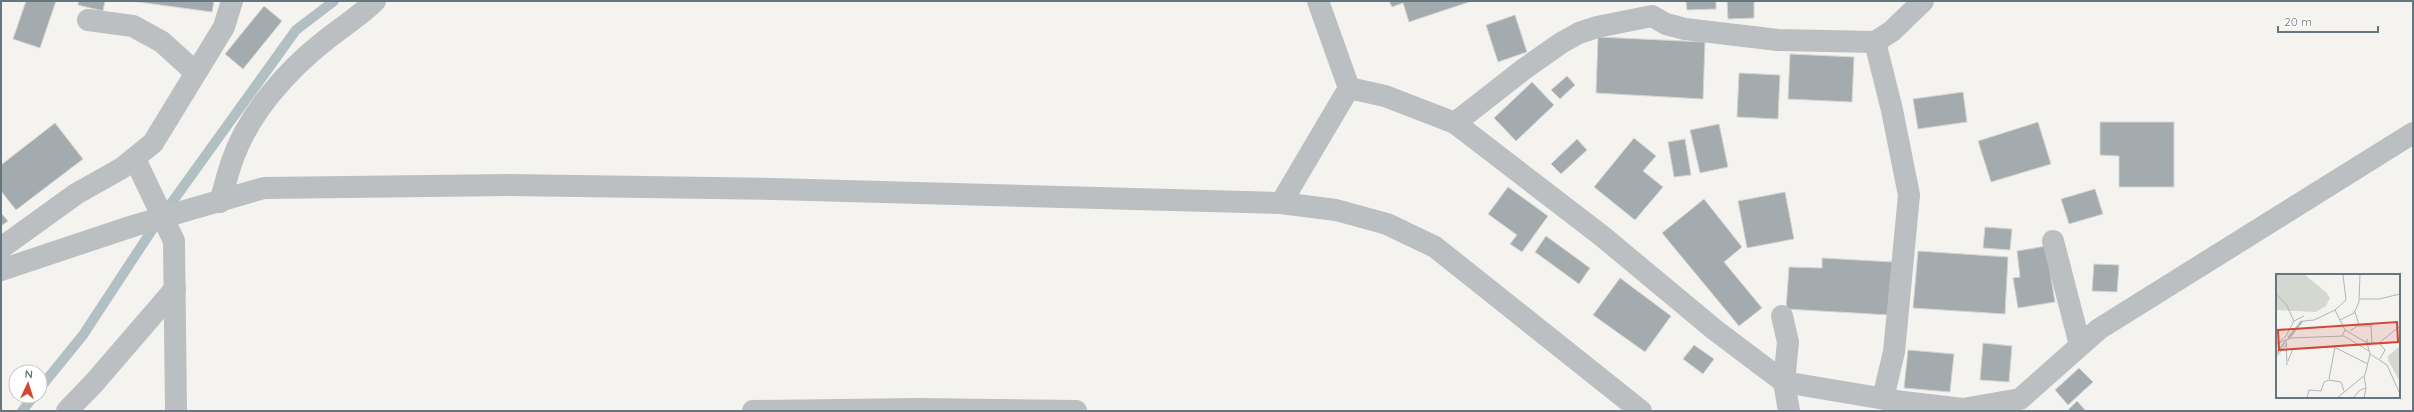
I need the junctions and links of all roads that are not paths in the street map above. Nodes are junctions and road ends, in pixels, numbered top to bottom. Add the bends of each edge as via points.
1 (232, 1) edge
2 (375, 1) edge
3 (1318, 1) edge
4 (1923, 1) edge
5 (1650, 9) edge
6 (88, 20) dead end
7 (1875, 42) junction
8 (195, 72) junction
9 (1348, 88) junction
10 (1455, 123) junction
11 (2413, 132) edge
12 (135, 159) junction
13 (220, 202) junction
14 (1282, 203) junction
15 (164, 217) junction
16 (2053, 241) dead end
17 (1, 248) edge
18 (1, 270) edge
19 (175, 289) junction
20 (1782, 316) dead end
21 (2080, 345) junction
22 (1784, 382) junction
23 (1883, 398) junction
24 (2025, 405) edge
25 (67, 411) edge
26 (176, 411) edge
27 (752, 411) edge
28 (1076, 411) edge
29 (1642, 411) edge
30 (1789, 411) edge

1 - 8 street via 224,27
2 - 13 street via 360,16 310,54 264,103 231,163
3 - 9 street
4 - 7 street via 1892,31
5 - 7 street via 1666,24 1685,30 1778,40
5 - 10 street via 1579,33 1524,69
6 - 8 street via 133,26 162,42
7 - 23 street via 1892,110 1908,195 1894,352
8 - 12 street via 153,143
9 - 10 street via 1385,96
9 - 14 street
10 - 22 street via 1602,236 1715,330
11 - 21 street via 2098,329
12 - 15 street
12 - 17 street via 76,194
13 - 14 street via 264,188 509,185 773,189
13 - 15 street
14 - 29 street via 1336,210 1387,224 1435,248
15 - 18 street
15 - 19 street via 174,240
16 - 21 street
19 - 25 street
19 - 26 street
20 - 22 street via 1788,342
21 - 24 street
22 - 23 street
22 - 30 street
23 - 24 street via 1963,409
27 - 28 street

